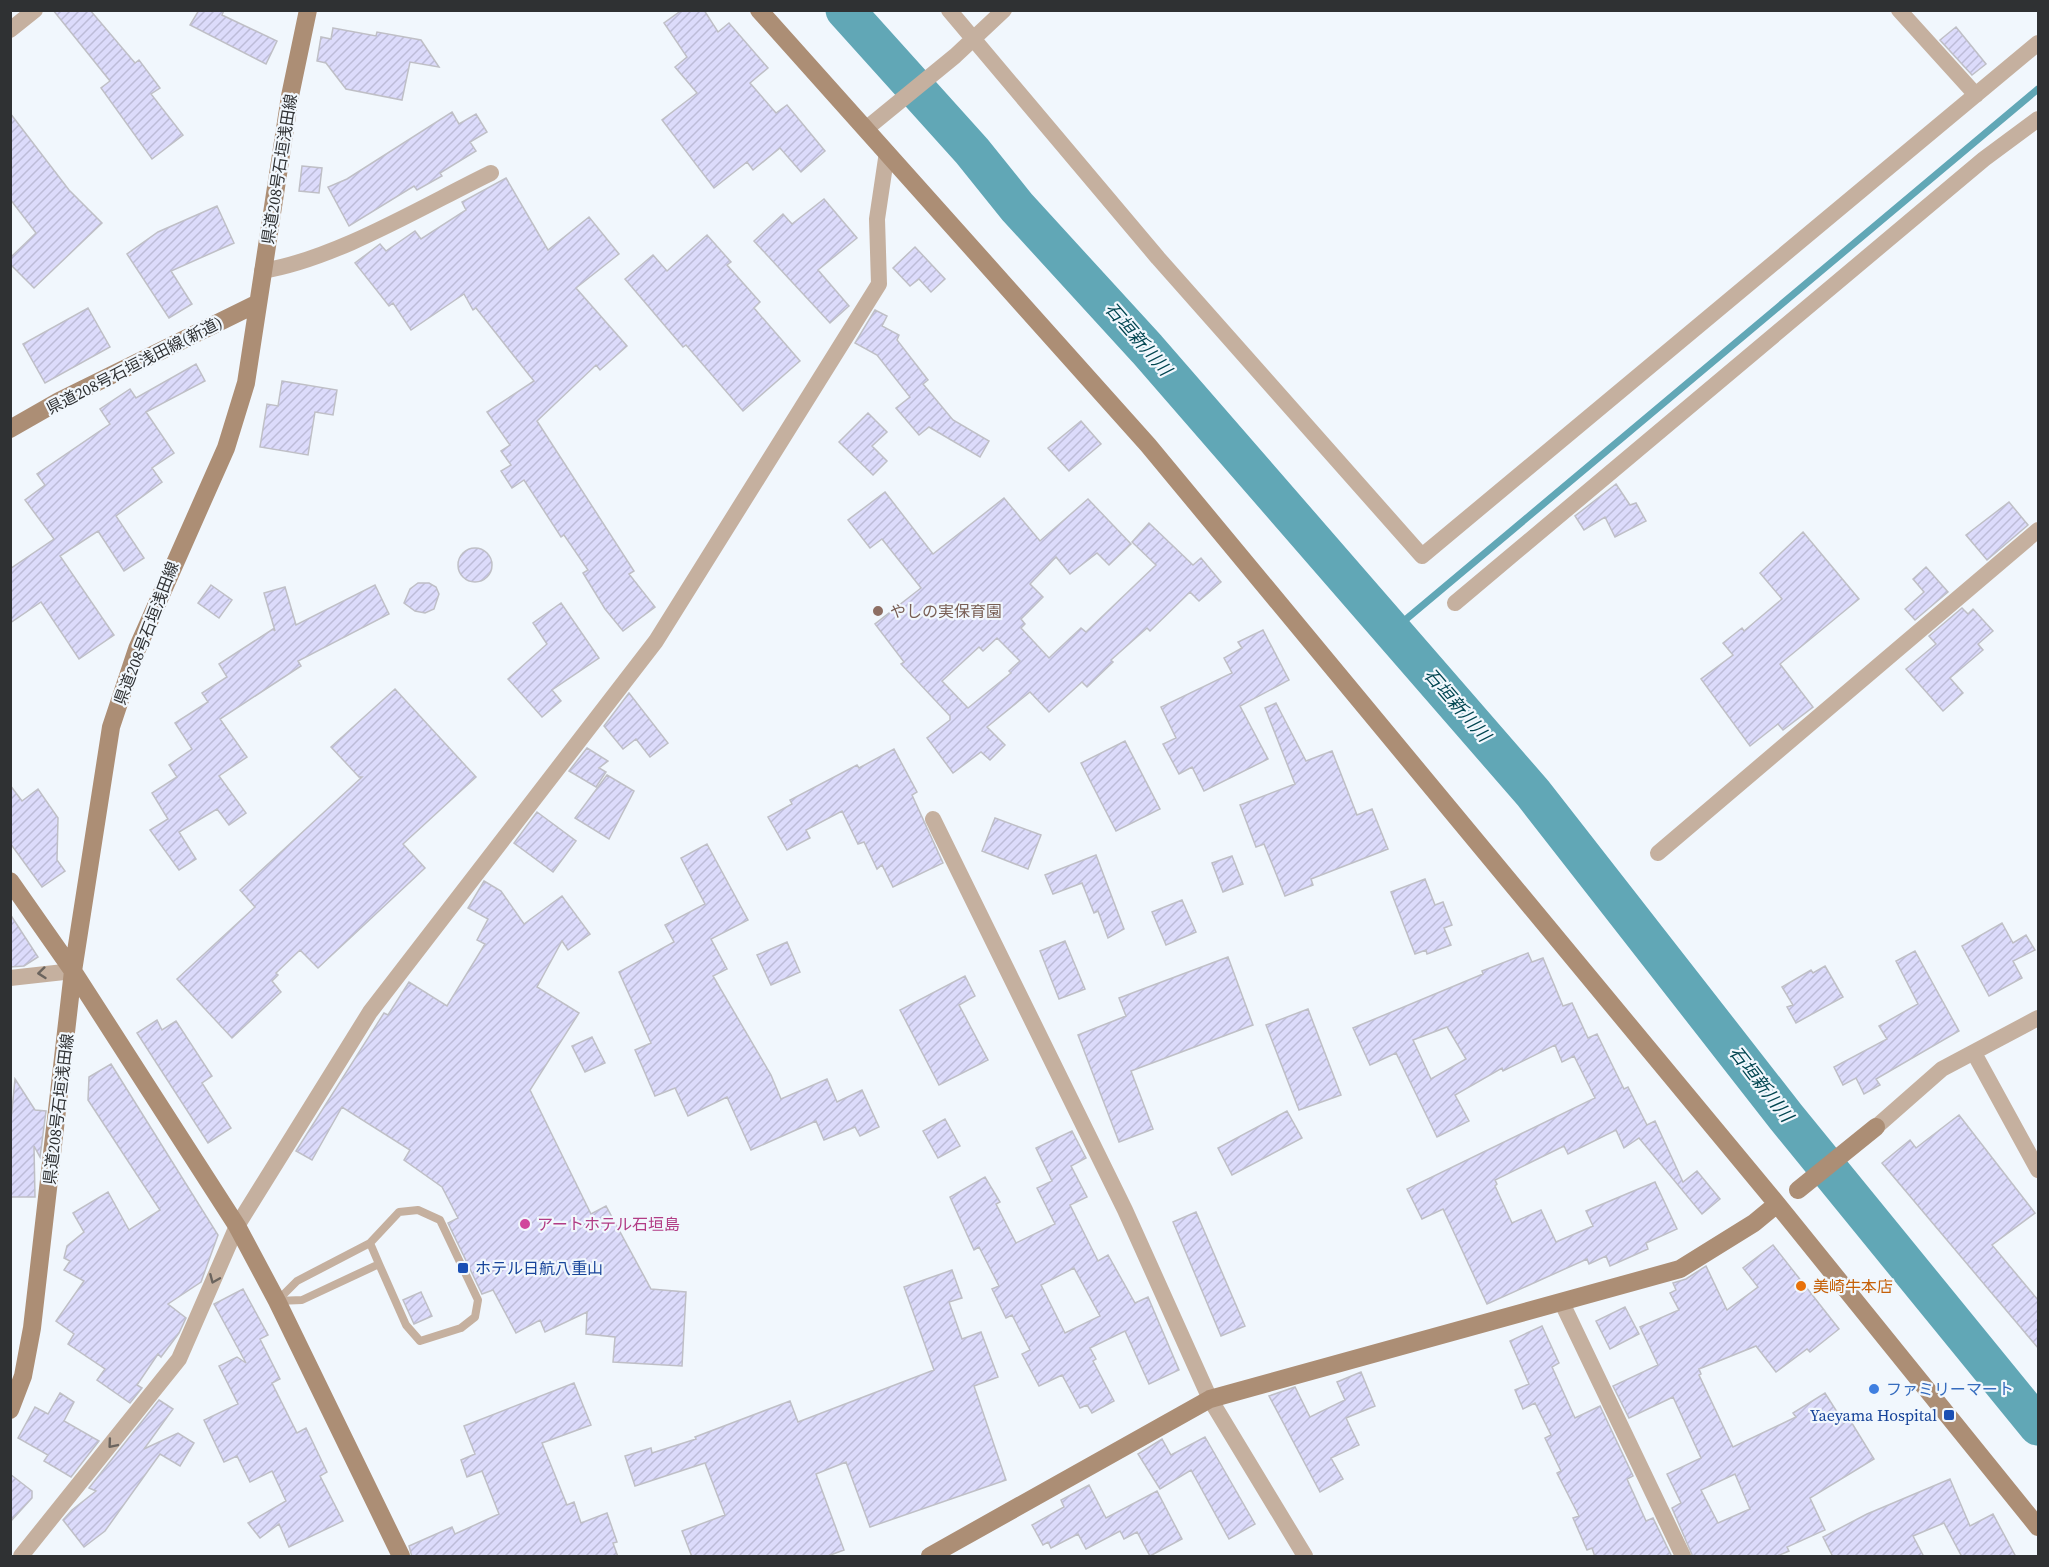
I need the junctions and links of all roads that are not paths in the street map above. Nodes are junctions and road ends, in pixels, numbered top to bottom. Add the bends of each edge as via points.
1 (35, 10) edge
2 (308, 10) edge
3 (759, 10) edge
4 (949, 10) edge
5 (1004, 10) edge
6 (1899, 10) edge
7 (10, 30) edge
8 (973, 37) junction
9 (2038, 44) edge
10 (1976, 95) junction
11 (2038, 119) edge
12 (867, 128) junction
13 (888, 152) junction
14 (491, 173) dead end
15 (262, 271) junction
16 (258, 303) junction
17 (10, 429) edge
18 (2038, 530) edge
19 (1455, 603) dead end
20 (933, 819) dead end
21 (1658, 853) dead end
22 (10, 881) edge
23 (73, 971) junction
24 (10, 978) edge
25 (2038, 1018) edge
26 (1974, 1053) junction
27 (1876, 1127) joint
28 (2038, 1170) edge
29 (1798, 1190) joint
30 (1777, 1204) junction
31 (237, 1226) junction
32 (370, 1243) junction
33 (379, 1264) junction
34 (277, 1301) junction
35 (1562, 1303) junction
36 (1210, 1399) junction
37 (10, 1410) edge
38 (2038, 1527) edge
39 (21, 1557) edge
40 (401, 1557) edge
41 (930, 1557) edge
42 (1305, 1557) edge
43 (1683, 1557) edge

1 - 7 street
2 - 15 street, 県道208号石垣浅田線
3 - 12 street
4 - 8 street
5 - 8 street
6 - 10 street
8 - 10 street via 1158,258 1422,556
8 - 12 street
9 - 10 street
11 - 19 street via 1984,159
12 - 13 street
13 - 30 street via 1148,445
13 - 31 street via 877,219 879,284 656,641 370,1012
14 - 15 street via 338,248 291,266
15 - 16 street, 県道208号石垣浅田線
16 - 17 street, 県道208号石垣浅田線(新道) via 59,400
16 - 23 street, 県道208号石垣浅田線 via 246,383 225,448 136,649 111,727
18 - 21 street
20 - 36 street via 1125,1210
22 - 23 street
23 -> 24 street
23 - 31 street
23 - 37 street, 県道208号石垣浅田線 via 32,1328 23,1376
25 - 26 street
26 - 27 street via 1942,1069
26 - 28 street
27 - 29 street
29 - 30 street
30 - 35 street via 1680,1269
30 - 38 street
31 - 34 street
31 -> 39 street via 179,1359
32 - 33 lane
32 - 33 lane via 399,1212 418,1210 440,1220 478,1300 475,1317 461,1328 420,1341 406,1325
32 - 34 lane via 297,1281
33 - 34 lane via 302,1300
34 - 40 street
35 - 36 street
35 - 43 street
36 - 41 street
36 - 42 street

